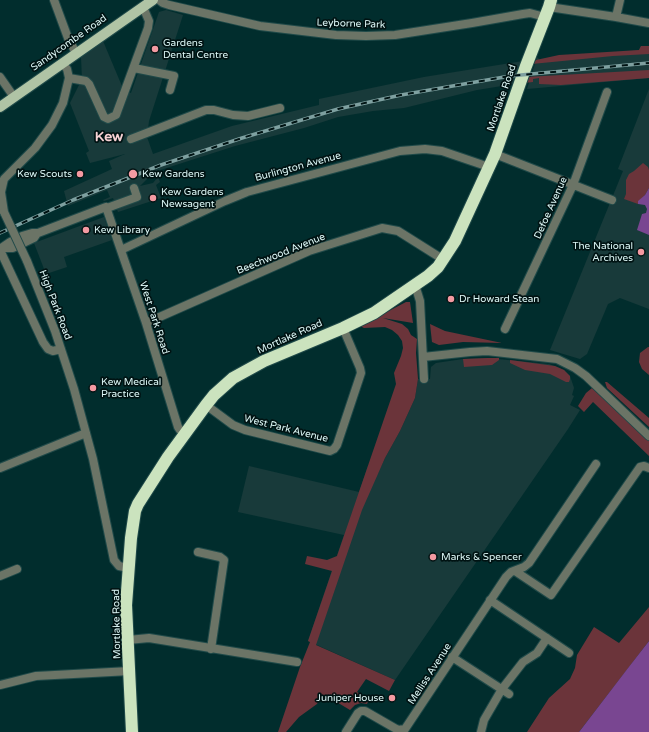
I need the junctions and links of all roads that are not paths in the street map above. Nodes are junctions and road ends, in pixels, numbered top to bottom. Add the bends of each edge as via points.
1 (54, 0) edge
2 (153, 0) edge
3 (159, 0) edge
4 (620, 0) edge
5 (143, 7) junction
6 (549, 8) edge
7 (616, 17) junction
8 (649, 23) edge
9 (76, 53) junction
10 (62, 62) junction
11 (134, 68) junction
12 (0, 77) edge
13 (69, 78) junction
14 (170, 90) dead end
15 (607, 92) dead end
16 (14, 97) junction
17 (0, 107) edge
18 (280, 108) dead end
19 (131, 139) dead end
20 (495, 154) junction
21 (489, 167) junction
22 (574, 185) junction
23 (134, 188) dead end
24 (612, 200) dead end
25 (106, 208) junction
26 (1, 249) edge
27 (121, 250) junction
28 (444, 260) junction
29 (415, 285) junction
30 (146, 323) junction
31 (343, 328) junction
32 (505, 329) dead end
33 (61, 349) junction
34 (423, 357) junction
35 (424, 379) dead end
36 (206, 405) junction
37 (86, 433) junction
38 (185, 434) junction
39 (649, 436) edge
40 (596, 464) dead end
41 (0, 468) edge
42 (649, 468) edge
43 (198, 552) dead end
44 (129, 568) junction
45 (17, 569) dead end
46 (515, 571) junction
47 (0, 576) edge
48 (490, 600) junction
49 (547, 638) junction
50 (128, 640) junction
51 (211, 649) junction
52 (569, 653) dead end
53 (452, 657) junction
54 (297, 662) dead end
55 (130, 671) junction
56 (0, 685) edge
57 (505, 692) junction
58 (132, 732) edge
59 (346, 732) edge
60 (481, 732) edge

1 - 9 street
2 - 5 main road, Sandycombe Road
3 - 6 street, Leyborne Park via 169,6 260,26 366,36 401,34
4 - 7 street
5 - 9 main road, Sandycombe Road
5 - 11 street via 149,21
6 - 7 street, Leyborne Park
6 - 20 highway, Mortlake Road via 528,59 521,91
7 - 8 street, Leyborne Park
9 - 10 main road, Sandycombe Road
10 - 13 street
10 - 16 main road, Sandycombe Road
11 - 13 street via 116,115 108,119 104,117 89,84 86,81
11 - 14 street via 174,76
12 - 16 street
13 - 33 street, High Park Road, bridge via 64,99 52,125 35,148 4,179 1,192 4,212 47,309
15 - 22 street, Defoe Avenue
16 - 17 main road, Sandycombe Road
18 - 19 street via 248,116 206,110
20 - 21 highway, Mortlake Road
20 - 22 street
21 - 27 street, Burlington Avenue via 442,151 425,148 400,151 247,192
21 - 28 highway, Mortlake Road
22 - 24 street
22 - 32 street, Defoe Avenue
23 - 25 street via 137,197
25 - 26 street via 38,233 34,238 13,248
25 - 27 street, West Park Road
26 - 33 street via 42,342 53,351
27 - 30 street, West Park Road
28 - 29 highway, Mortlake Road
28 - 30 street, Beechwood Avenue via 398,231 382,228 309,251
29 - 31 highway, Mortlake Road via 374,313
29 - 34 street via 420,301
30 - 38 street, West Park Road via 178,427
31 - 36 highway, Mortlake Road via 247,370 224,385
31 - 36 street, West Park Avenue via 361,373 334,449 330,451 245,430 233,425
33 - 37 street, High Park Road
34 - 35 street
34 - 39 street via 488,351 561,361 586,376
36 - 38 highway, Mortlake Road
37 - 41 street
37 - 44 street, High Park Road via 114,560 119,566
38 - 44 highway, Mortlake Road via 135,511
40 - 46 street, Melliss Avenue via 529,563
42 - 46 street via 640,467 551,595
43 - 51 street via 224,560
44 - 50 highway, Mortlake Road via 126,605
45 - 47 street
46 - 48 street, Melliss Avenue via 506,577
48 - 49 street
48 - 53 street, Melliss Avenue
49 - 52 street
49 - 57 street via 537,653 523,662
50 - 51 street via 149,638
50 - 55 highway, Mortlake Road
51 - 54 street
53 - 57 street
53 - 59 street, Melliss Avenue via 405,729 398,730 361,711
55 - 56 street via 36,676
55 - 58 highway, Mortlake Road
57 - 60 street via 484,720

